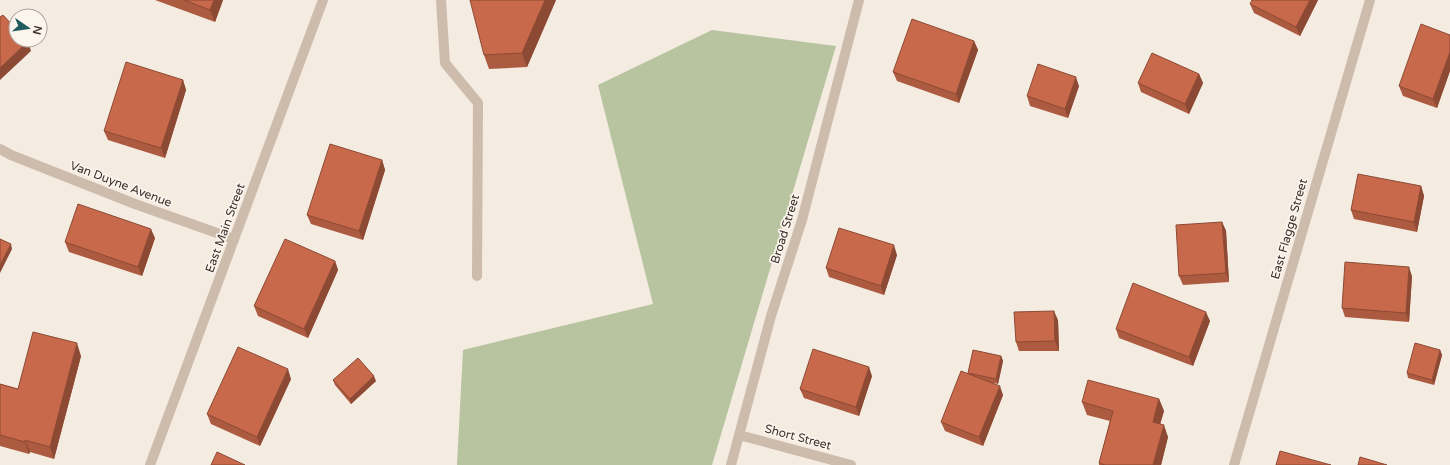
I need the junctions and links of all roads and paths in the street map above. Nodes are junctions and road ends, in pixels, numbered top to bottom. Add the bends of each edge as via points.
1 (323, 0) edge
2 (441, 0) edge
3 (859, 0) edge
4 (1370, 0) edge
5 (0, 149) edge
6 (234, 239) junction
7 (477, 276) dead end
8 (739, 435) junction
9 (150, 465) edge
10 (731, 465) edge
11 (851, 465) edge
12 (1234, 465) edge

1 - 6 street, East Main Street
2 - 7 street via 445,63 478,102
3 - 8 street, Broad Street via 802,220
4 - 12 street, East Flagge Street
5 - 6 street, Van Duyne Avenue via 11,156 128,201
6 - 9 street, East Main Street
8 - 10 street, Broad Street
8 - 11 street, Short Street

